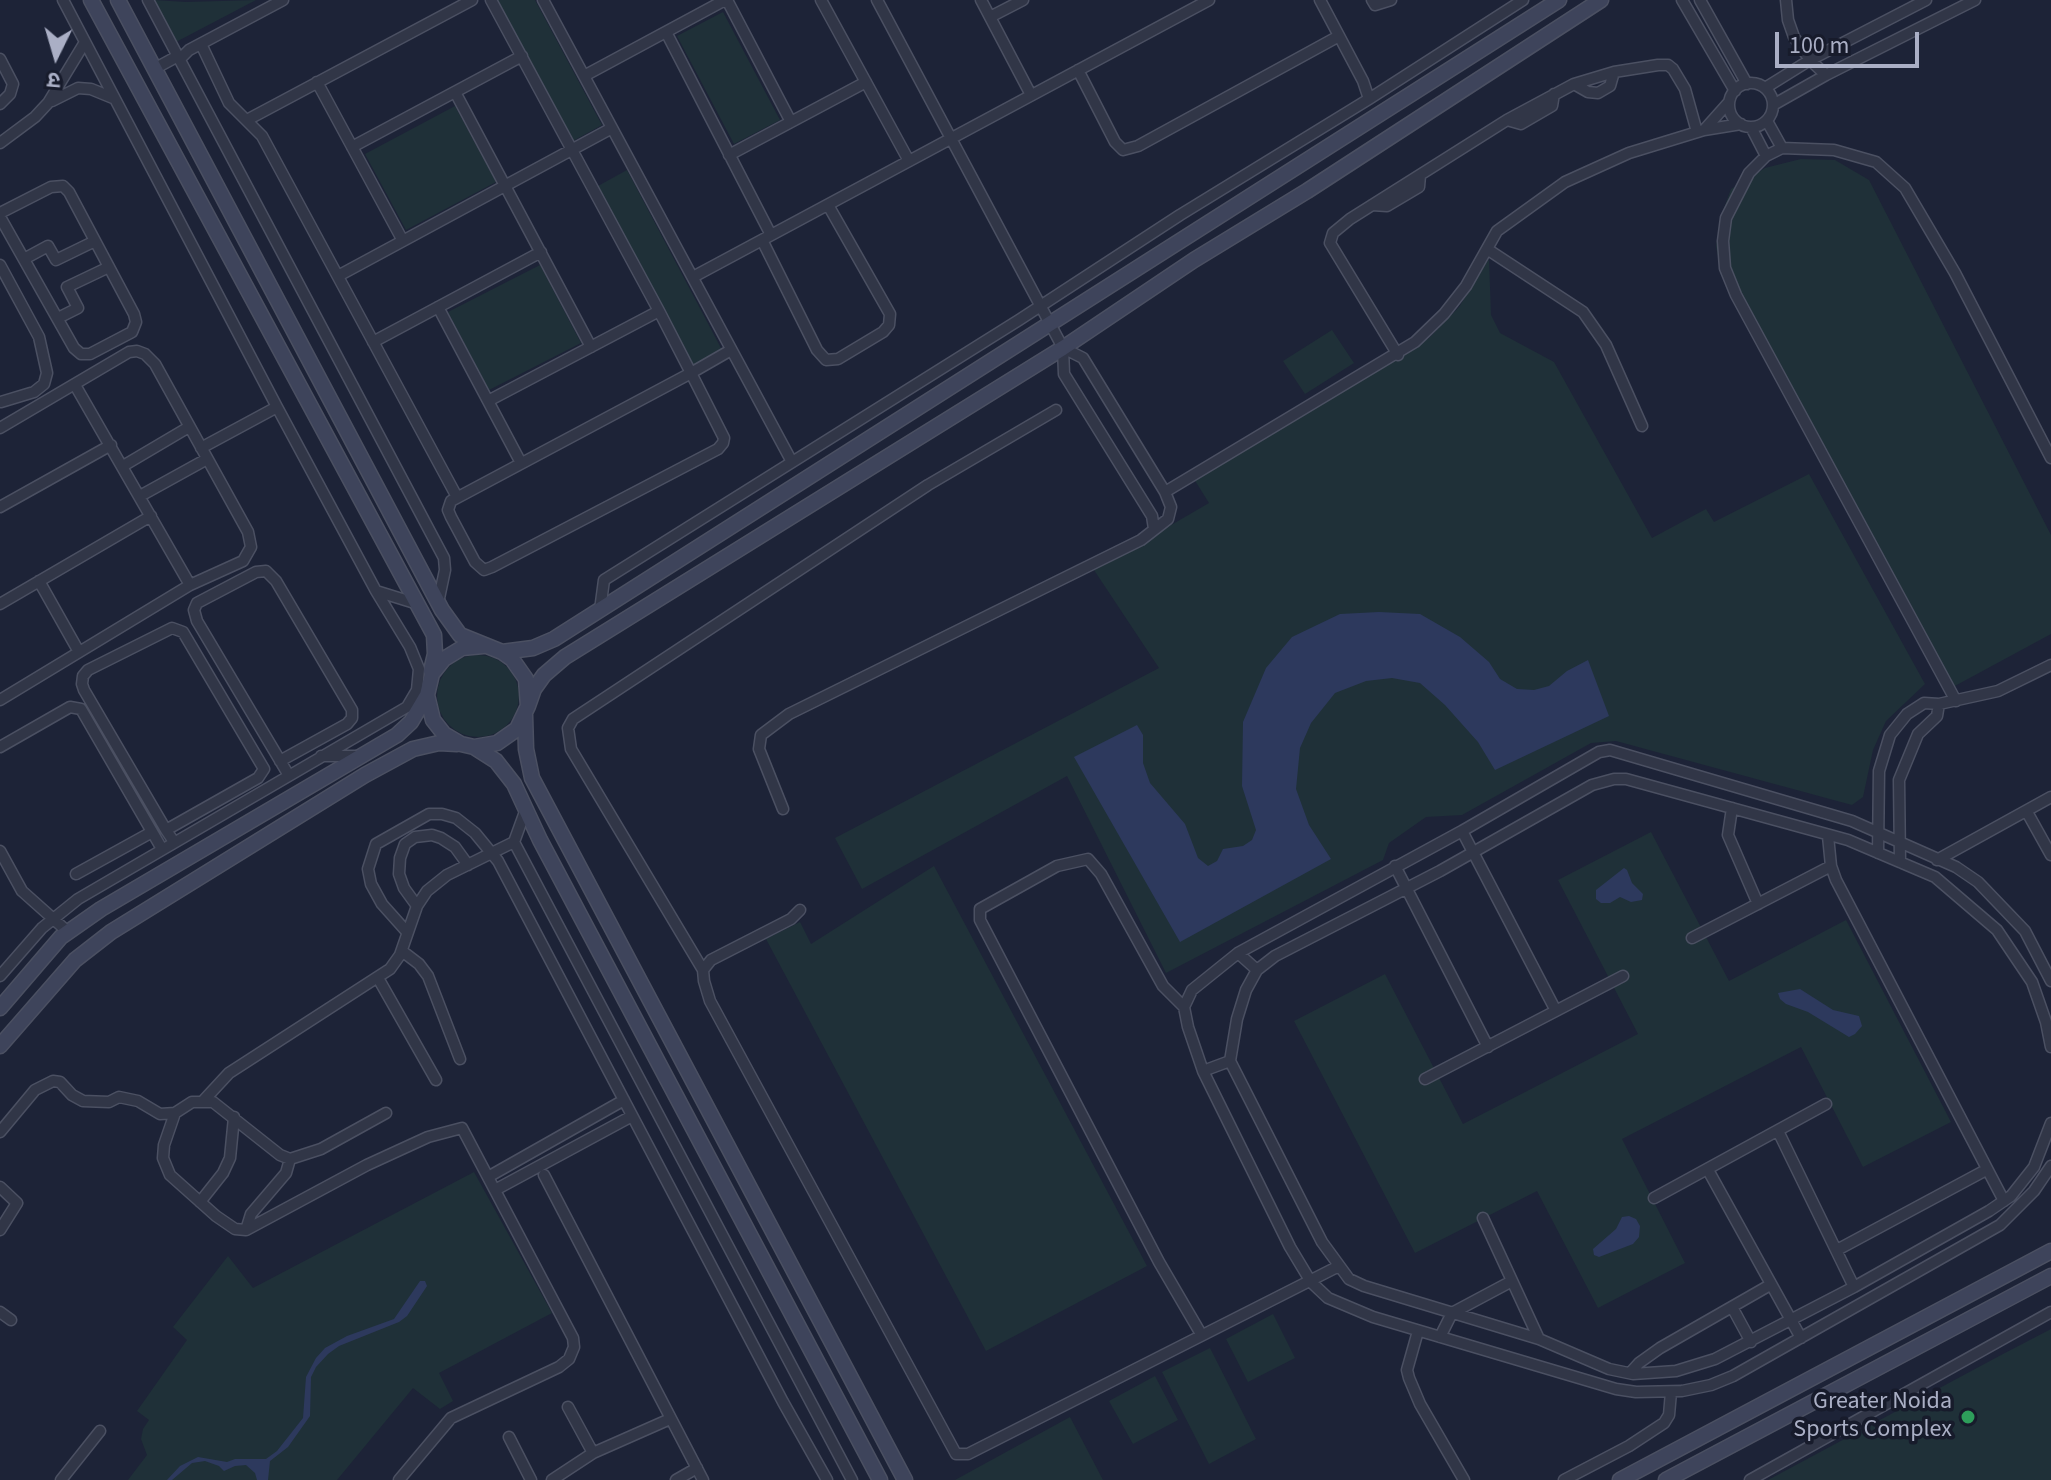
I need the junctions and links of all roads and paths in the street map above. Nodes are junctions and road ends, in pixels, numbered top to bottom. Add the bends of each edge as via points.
1 (63, 0) edge
2 (91, 0) edge
3 (118, 0) edge
4 (148, 0) edge
5 (283, 0) edge
6 (472, 0) edge
7 (491, 0) edge
8 (543, 0) edge
9 (726, 0) edge
10 (821, 0) edge
11 (877, 0) edge
12 (981, 0) edge
13 (1023, 0) edge
14 (1209, 0) edge
15 (1320, 0) edge
16 (1372, 0) edge
17 (1391, 0) edge
18 (1523, 0) edge
19 (1559, 0) edge
20 (1601, 0) edge
21 (1682, 0) edge
22 (1700, 0) edge
23 (1786, 0) edge
24 (1926, 0) edge
25 (1975, 0) edge
26 (1708, 13) junction
27 (990, 17) junction
28 (1694, 20) junction
29 (666, 32) junction
30 (1339, 36) junction
31 (85, 42) junction
32 (201, 44) junction
33 (178, 56) junction
34 (522, 56) junction
35 (0, 59) edge
36 (1810, 60) junction
37 (154, 69) junction
38 (1078, 70) junction
39 (1614, 72) junction
40 (1826, 75) junction
41 (584, 76) junction
42 (317, 82) junction
43 (866, 82) junction
44 (1574, 84) junction
45 (1747, 84) junction
46 (1765, 88) junction
47 (1735, 91) junction
48 (455, 92) junction
49 (1031, 95) junction
50 (1373, 96) junction
51 (113, 98) junction
52 (1729, 102) junction
53 (48, 103) junction
54 (0, 104) edge
55 (1773, 105) junction
56 (247, 120) junction
57 (1767, 121) junction
58 (791, 122) junction
59 (1746, 126) junction
60 (612, 128) junction
61 (1700, 131) junction
62 (952, 138) junction
63 (0, 143) edge
64 (352, 147) junction
65 (1782, 148) junction
66 (572, 150) junction
67 (729, 155) junction
68 (1766, 156) junction
69 (909, 161) junction
70 (505, 186) junction
71 (828, 205) junction
72 (0, 215) edge
73 (766, 238) junction
74 (95, 241) junction
75 (403, 241) junction
76 (1487, 249) junction
77 (541, 252) junction
78 (24, 259) junction
79 (0, 265) edge
80 (109, 267) junction
81 (338, 276) junction
82 (693, 277) junction
83 (1041, 306) junction
84 (438, 307) junction
85 (659, 311) junction
86 (58, 318) junction
87 (1051, 323) junction
88 (373, 342) junction
89 (591, 347) junction
90 (1063, 348) junction
91 (731, 350) junction
92 (1398, 355) junction
93 (691, 373) junction
94 (75, 385) junction
95 (488, 401) junction
96 (1, 402) edge
97 (277, 407) junction
98 (1056, 410) dead end
99 (1642, 426) dead end
100 (189, 427) junction
101 (0, 428) edge
102 (111, 445) junction
103 (201, 448) junction
104 (2051, 458) edge
105 (207, 459) junction
106 (792, 462) junction
107 (521, 463) junction
108 (123, 466) junction
109 (1165, 492) junction
110 (140, 496) junction
111 (457, 497) junction
112 (0, 507) edge
113 (151, 516) junction
114 (1154, 529) junction
115 (39, 581) junction
116 (190, 585) junction
117 (376, 591) junction
118 (438, 603) junction
119 (0, 604) edge
120 (418, 604) junction
121 (600, 610) junction
122 (483, 646) junction
123 (79, 652) junction
124 (502, 652) junction
125 (2051, 665) edge
126 (428, 689) junction
127 (0, 700) edge
128 (1956, 701) junction
129 (1939, 704) junction
130 (526, 710) junction
131 (467, 745) junction
132 (0, 747) edge
133 (319, 756) junction
134 (359, 756) junction
135 (280, 761) junction
136 (288, 774) junction
137 (2051, 797) edge
138 (1732, 808) junction
139 (526, 809) junction
140 (783, 809) dead end
141 (2027, 812) junction
142 (166, 830) junction
143 (1462, 831) junction
144 (152, 832) junction
145 (1879, 833) junction
146 (1828, 836) junction
147 (174, 842) junction
148 (514, 842) junction
149 (1900, 843) junction
150 (162, 849) junction
151 (0, 851) edge
152 (1474, 852) junction
153 (1878, 853) junction
154 (491, 854) junction
155 (2051, 855) edge
156 (1939, 859) junction
157 (1900, 862) junction
158 (468, 865) junction
159 (1395, 866) junction
160 (1831, 866) junction
161 (1924, 871) junction
162 (76, 874) dead end
163 (1406, 888) junction
164 (1758, 904) junction
165 (417, 906) junction
166 (800, 910) dead end
167 (54, 918) junction
168 (68, 932) junction
169 (407, 932) junction
170 (1692, 938) dead end
171 (402, 951) junction
172 (1238, 953) junction
173 (703, 970) junction
174 (1257, 970) junction
175 (0, 976) edge
176 (1623, 976) dead end
177 (378, 978) junction
178 (2051, 981) edge
179 (1184, 1007) junction
180 (0, 1008) edge
181 (1555, 1009) junction
182 (0, 1046) edge
183 (1488, 1047) junction
184 (2051, 1047) edge
185 (460, 1059) dead end
186 (1230, 1061) junction
187 (1203, 1071) junction
188 (1425, 1079) dead end
189 (436, 1080) dead end
190 (204, 1100) junction
191 (624, 1100) junction
192 (1826, 1104) dead end
193 (175, 1113) junction
194 (386, 1113) dead end
195 (632, 1116) junction
196 (234, 1117) junction
197 (2051, 1123) edge
198 (1778, 1131) junction
199 (0, 1132) edge
200 (290, 1159) junction
201 (2051, 1166) edge
202 (1708, 1170) junction
203 (1986, 1170) junction
204 (544, 1175) dead end
205 (488, 1177) junction
206 (0, 1187) edge
207 (495, 1190) junction
208 (1654, 1198) dead end
209 (2004, 1201) junction
210 (200, 1202) junction
211 (1483, 1218) dead end
212 (0, 1230) edge
213 (246, 1230) junction
214 (1837, 1250) junction
215 (2051, 1251) edge
216 (1339, 1266) junction
217 (2051, 1276) edge
218 (1512, 1281) junction
219 (1311, 1282) junction
220 (1770, 1285) junction
221 (1854, 1287) junction
222 (1732, 1307) junction
223 (0, 1312) edge
224 (2051, 1312) edge
225 (1452, 1313) junction
226 (11, 1320) dead end
227 (1791, 1321) junction
228 (1418, 1331) junction
229 (1201, 1334) junction
230 (1440, 1337) junction
231 (1801, 1338) junction
232 (1539, 1339) junction
233 (1751, 1342) junction
234 (1630, 1373) junction
235 (1671, 1392) junction
236 (568, 1407) dead end
237 (670, 1419) junction
238 (100, 1431) dead end
239 (509, 1437) dead end
240 (593, 1453) junction
241 (697, 1468) junction
242 (822, 1478) edge
243 (61, 1480) edge
244 (399, 1480) edge
245 (531, 1480) edge
246 (552, 1480) edge
247 (676, 1480) edge
248 (703, 1480) edge
249 (852, 1480) edge
250 (880, 1480) edge
251 (905, 1480) edge
252 (1464, 1480) edge
253 (1564, 1480) edge
254 (1620, 1480) edge
255 (1666, 1480) edge
256 (1750, 1480) edge

1 - 31 street
2 - 120 street
3 - 37 street
4 - 33 street
5 - 32 street
6 - 42 street
7 - 34 street
8 - 41 street
9 - 29 street
9 - 58 street
10 - 43 street
11 - 62 street
12 - 27 street
13 - 27 street
14 - 38 street
15 - 30 street
16 - 17 street via 1375,5
18 - 50 street
19 - 87 street
20 - 90 street
21 - 28 street
22 - 26 street
23 - 36 street via 1794,37
24 - 36 street
25 - 40 street
26 - 28 street
26 - 45 street
27 - 49 street
28 - 47 street
29 - 41 street
29 - 67 street
30 - 38 street via 1123,150
30 - 50 street via 1363,81 1372,85
31 - 51 street
31 - 53 street
32 - 33 street
32 - 56 street via 229,103
33 - 37 street
33 - 118 street via 444,558
34 - 48 street
34 - 66 street
35 - 54 street via 13,84
36 - 40 street
36 - 46 street
37 - 118 street
38 - 49 street
39 - 44 street
39 - 44 street via 1610,86 1598,93
39 - 61 street via 1658,65 1673,69
40 - 55 street
41 - 60 street
42 - 56 street
42 - 64 street
43 - 58 street
43 - 69 street
44 - 92 street via 1554,94 1552,106 1521,124 1507,120 1420,175 1419,187 1387,206 1372,205 1333,233 1330,243
45 - 46 street
45 - 47 street
46 - 55 street
47 - 52 street
48 - 64 street
48 - 70 street
49 - 62 street
50 - 83 street
51 - 53 street via 78,88
51 - 97 street
52 - 59 street via 1732,115
52 - 61 street
53 - 63 street
55 - 57 street
56 - 81 street via 262,136
57 - 59 street
57 - 65 street
58 - 67 street
59 - 61 street
59 - 68 street
60 - 66 street
60 - 82 street
61 - 76 street via 1629,153 1565,182 1497,231
62 - 69 street
62 - 83 street
64 - 75 street
65 - 68 street
65 - 104 street via 1834,150 1876,162 1905,188
66 - 70 street
66 - 85 street
67 - 73 street
68 - 128 street via 1749,173 1726,218 1725,268
69 - 71 street
70 - 75 street
70 - 77 street
71 - 73 street
71 - 73 street via 890,314 883,332 838,359 826,360 817,350
72 - 74 street via 51,187 63,186
72 - 78 street
73 - 82 street
74 - 78 street via 56,260 48,246
74 - 80 street
75 - 81 street
76 - 92 street via 1444,314
76 - 99 street via 1583,312 1606,345
77 - 84 street
77 - 89 street
78 - 86 street
79 - 96 street via 39,337 47,373 34,392
80 - 86 street via 67,287 78,308
80 - 86 street via 134,314 132,332 81,354
81 - 88 street
82 - 91 street
83 - 87 street
83 - 106 street
84 - 88 street
84 - 95 street
85 - 89 street
85 - 93 street
87 - 90 street
87 - 121 street
88 - 111 street
89 - 95 street
90 - 109 street via 1083,358
90 - 114 street via 1064,374 1152,516
90 - 130 street via 565,657 544,675
91 - 93 street
91 - 106 street
92 - 109 street
93 - 107 street
93 - 111 street via 724,438 718,449 690,464 484,570 451,517 449,503
94 - 100 street via 137,351 155,364
94 - 101 street
94 - 102 street
95 - 107 street
97 - 103 street
97 - 117 street
98 - 173 street via 928,485 573,719 568,728 571,749
100 - 103 street
100 - 108 street
102 - 108 street
102 - 112 street
103 - 105 street
105 - 110 street
105 - 116 street via 248,532 251,547 243,561
106 - 121 street via 604,580
107 - 111 street
108 - 110 street
109 - 114 street via 1171,514
110 - 113 street
113 - 115 street
113 - 116 street
114 - 140 street via 770,728 761,735 759,749
115 - 119 street
115 - 123 street
116 - 123 street
117 - 120 street
117 - 133 street via 410,647 419,669 417,690 407,707
118 - 122 street via 460,635
120 - 126 street via 434,635
121 - 124 street via 533,648
122 - 124 street
122 - 126 street via 462,648 444,659
123 - 127 street
124 - 130 street via 526,679
125 - 128 street via 1998,691
126 - 131 street via 433,720 444,734
126 - 134 street via 404,729
128 - 129 street
129 - 145 street via 1924,703 1890,735 1879,771
129 - 149 street via 1937,716 1918,734 1903,766
130 - 131 street via 517,729 497,743
130 - 251 street via 532,778
131 - 139 street via 496,761
131 - 182 street via 439,743 413,749 111,932 75,960
132 - 144 street via 70,707 81,709
133 - 134 street
133 - 136 street
134 - 168 street
135 - 135 street via 194,610 197,603 256,572 266,571 276,581 352,710 347,724
135 - 136 street
136 - 147 street
137 - 141 street
138 - 146 street
138 - 152 street via 1614,779 1592,785
138 - 164 street via 1728,835
139 - 148 street
139 - 250 street
141 - 155 street
141 - 156 street
142 - 142 street via 82,684 88,670 172,628 183,632 264,769 258,778
142 - 147 street
143 - 145 street via 1610,750
143 - 152 street
143 - 159 street
144 - 150 street
144 - 162 street
145 - 149 street
145 - 153 street
146 - 153 street
146 - 160 street
147 - 150 street
148 - 154 street
148 - 249 street
149 - 156 street
149 - 157 street
150 - 167 street
151 - 167 street via 22,891
152 - 163 street
152 - 181 street
153 - 157 street
154 - 158 street
154 - 169 street via 475,833 442,814 429,814 376,844 368,869 371,884
154 - 191 street
156 - 161 street
156 - 178 street via 1978,882 2025,931
157 - 161 street
158 - 165 street via 427,891
158 - 165 street via 441,838 415,837 405,844 399,874
159 - 163 street
159 - 172 street
160 - 164 street
160 - 203 street
161 - 184 street via 1997,930 2032,982
163 - 174 street
163 - 183 street
164 - 170 street
165 - 169 street
166 - 173 street via 711,960
167 - 168 street
167 - 175 street
168 - 180 street
169 - 171 street
171 - 177 street
171 - 185 street via 428,976
172 - 174 street
172 - 179 street via 1192,990
173 - 229 street via 710,1001 956,1454 968,1454
174 - 186 street via 1237,1019
176 - 181 street
177 - 189 street
177 - 190 street via 229,1073
179 - 187 street
179 - 229 street via 1163,986 1088,859 1057,866 980,909 980,920
181 - 183 street
183 - 188 street
186 - 187 street
186 - 216 street
187 - 219 street
190 - 193 street
190 - 196 street
191 - 195 street
191 - 205 street
192 - 198 street
193 - 199 street via 160,1114 119,1097 83,1101 53,1081 35,1090
193 - 210 street via 163,1158 170,1175
194 - 200 street via 321,1149
195 - 207 street
195 - 242 street
196 - 200 street
196 - 210 street via 230,1158
197 - 209 street via 2034,1167
198 - 202 street
198 - 214 street
200 - 213 street via 286,1173 251,1214
201 - 231 street via 2000,1225
202 - 208 street
202 - 220 street
203 - 209 street
203 - 214 street
204 - 237 street
205 - 207 street
205 - 213 street via 462,1128 379,1159
206 - 212 street via 17,1203
207 - 244 street via 574,1347 559,1367 451,1418
209 - 221 street
210 - 213 street via 235,1229
211 - 218 street
214 - 221 street
215 - 254 street
216 - 219 street
216 - 225 street via 1364,1286
217 - 255 street
218 - 225 street
218 - 232 street
219 - 228 street via 1353,1310
219 - 229 street
220 - 222 street
220 - 227 street
221 - 227 street
222 - 233 street
222 - 234 street via 1647,1357
223 - 226 street
224 - 256 street
225 - 230 street
225 - 232 street
227 - 231 street
227 - 233 street
228 - 230 street
228 - 252 street via 1409,1378
230 - 235 street via 1616,1389
231 - 235 street via 1733,1376
232 - 234 street
233 - 234 street via 1676,1371
235 - 253 street via 1664,1423
236 - 240 street
237 - 240 street
237 - 241 street
238 - 243 street
239 - 245 street
240 - 246 street
241 - 247 street
241 - 248 street

